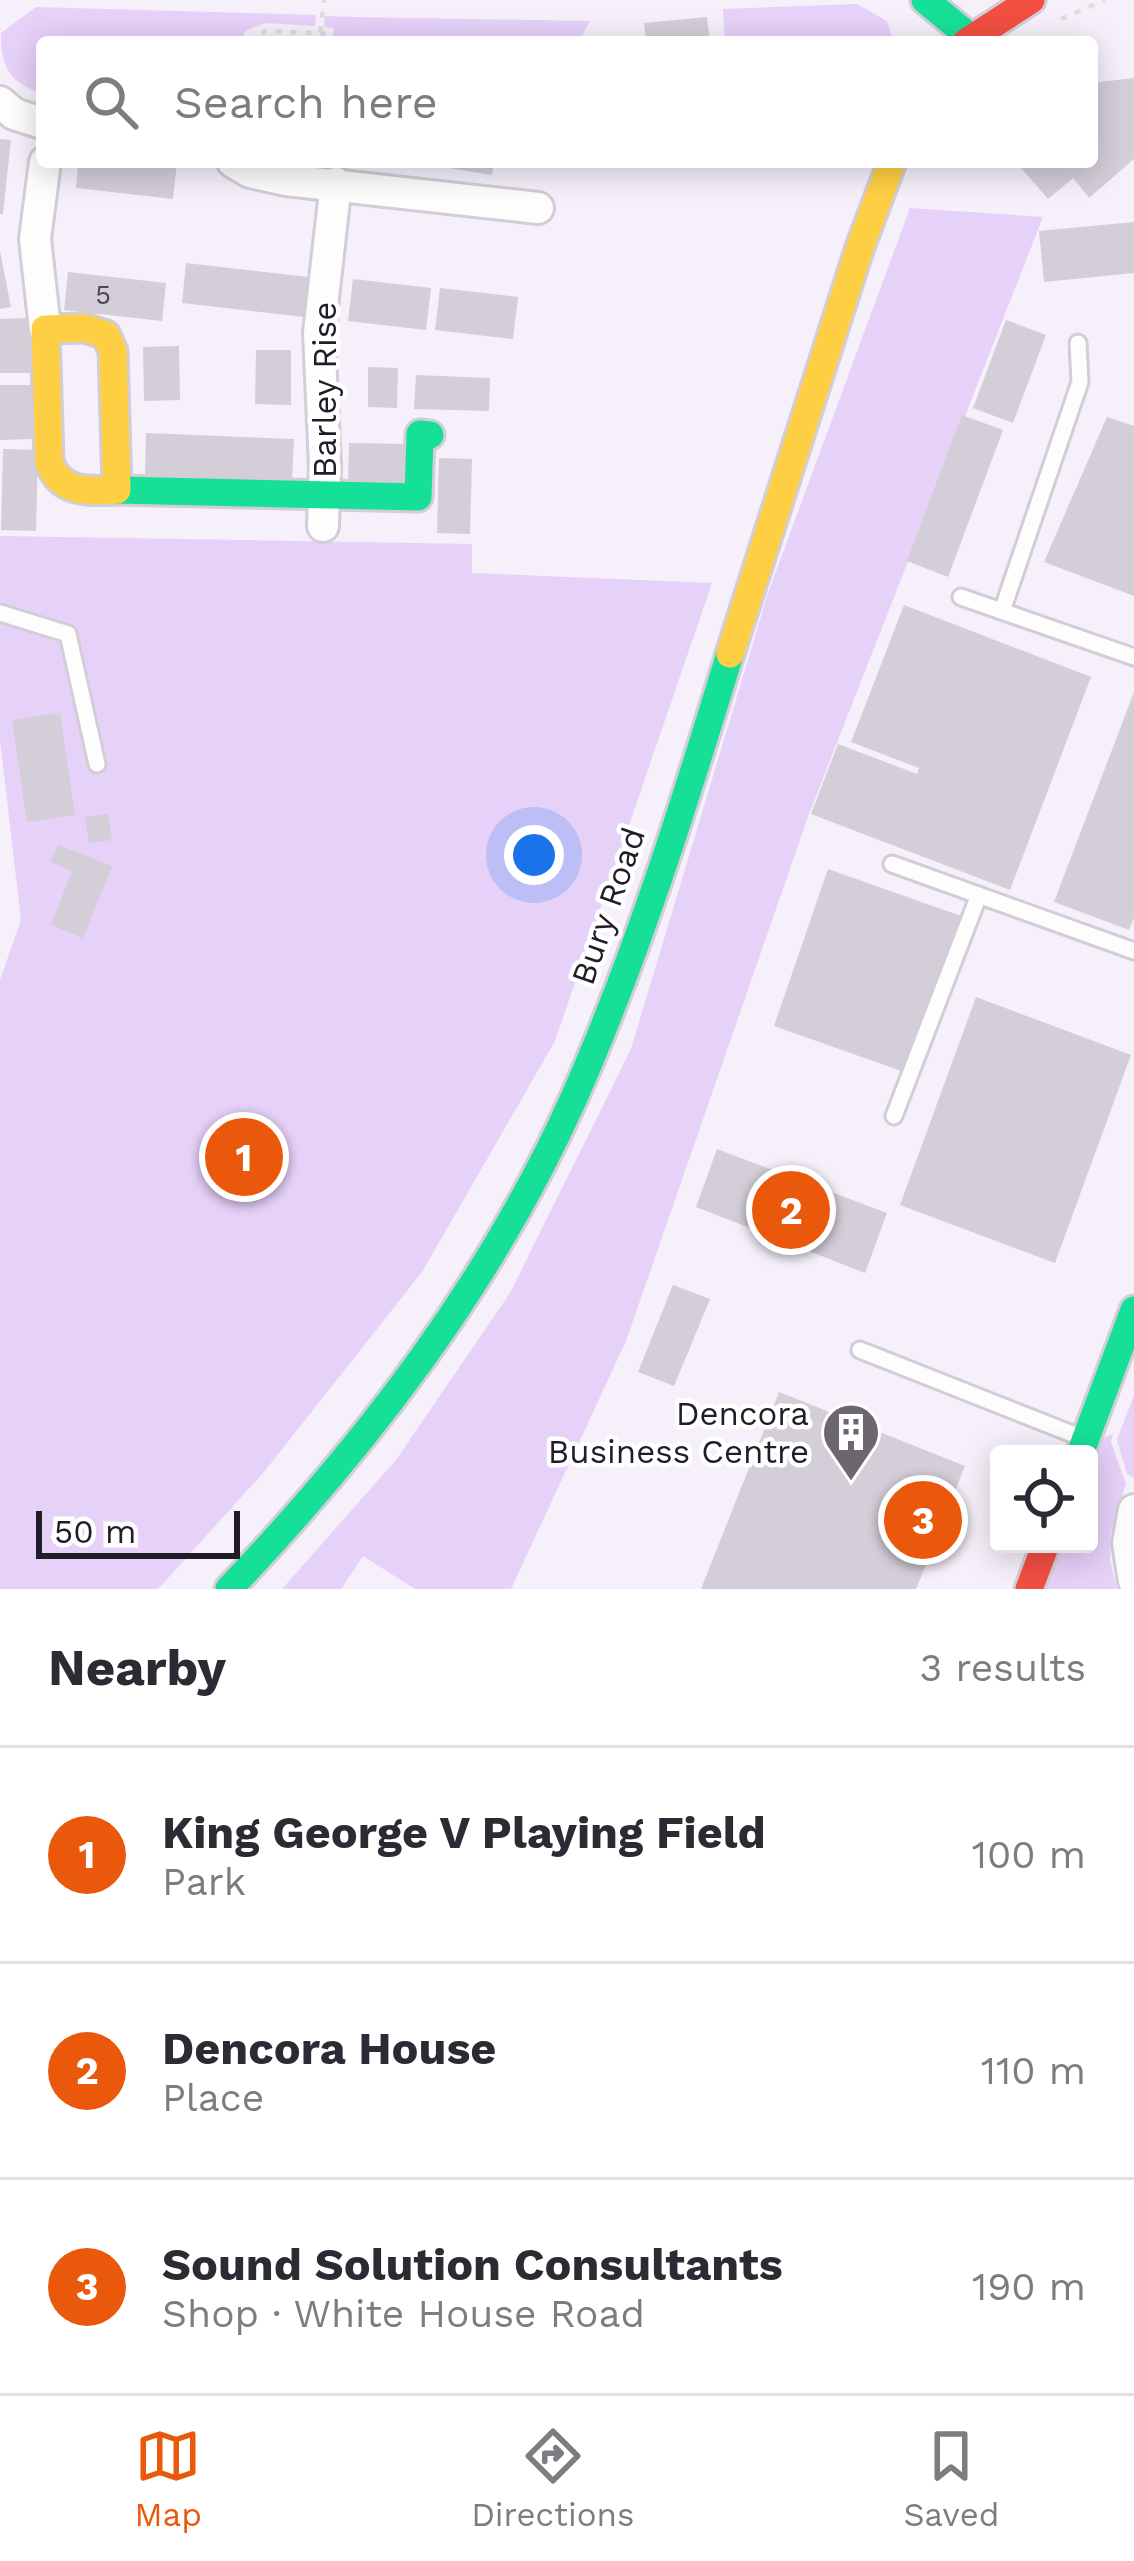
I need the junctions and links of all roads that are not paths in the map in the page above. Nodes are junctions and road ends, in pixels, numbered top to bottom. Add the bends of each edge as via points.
1 (926, 0) edge
2 (1031, 0) edge
3 (964, 36) edge
4 (974, 36) edge
5 (0, 102) edge
6 (36, 121) edge
7 (44, 168) edge
8 (246, 168) edge
9 (890, 168) edge
10 (336, 183) junction
11 (538, 208) dead end
12 (45, 328) junction
13 (1078, 344) dead end
14 (430, 435) dead end
15 (117, 490) junction
16 (324, 511) junction
17 (961, 597) dead end
18 (1002, 611) junction
19 (0, 613) edge
20 (1134, 657) edge
21 (97, 764) dead end
22 (892, 863) dead end
23 (979, 895) junction
24 (1134, 951) edge
25 (894, 1116) dead end
26 (1134, 1310) edge
27 (860, 1350) dead end
28 (1078, 1445) edge
29 (1084, 1445) edge
30 (1134, 1510) edge
31 (1043, 1553) edge
32 (1132, 1569) edge
33 (229, 1589) edge
34 (1029, 1589) edge

1 - 3 main road
2 - 4 main road
5 - 6 street
7 - 12 street via 35,220
8 - 10 street
9 - 33 main road, Bury Road via 615,1000 568,1108 431,1349
10 - 11 street
10 - 16 street, Barley Rise via 319,333
12 - 15 main road via 52,472 64,487
12 - 15 main road via 93,329 111,340
13 - 18 lane via 1080,382
14 - 16 main road via 420,434 418,497
15 - 16 main road
17 - 18 lane
18 - 20 lane
19 - 21 lane via 68,634
22 - 23 lane
23 - 24 lane
23 - 25 lane
26 - 29 main road
27 - 28 lane
30 - 32 street
31 - 34 main road

